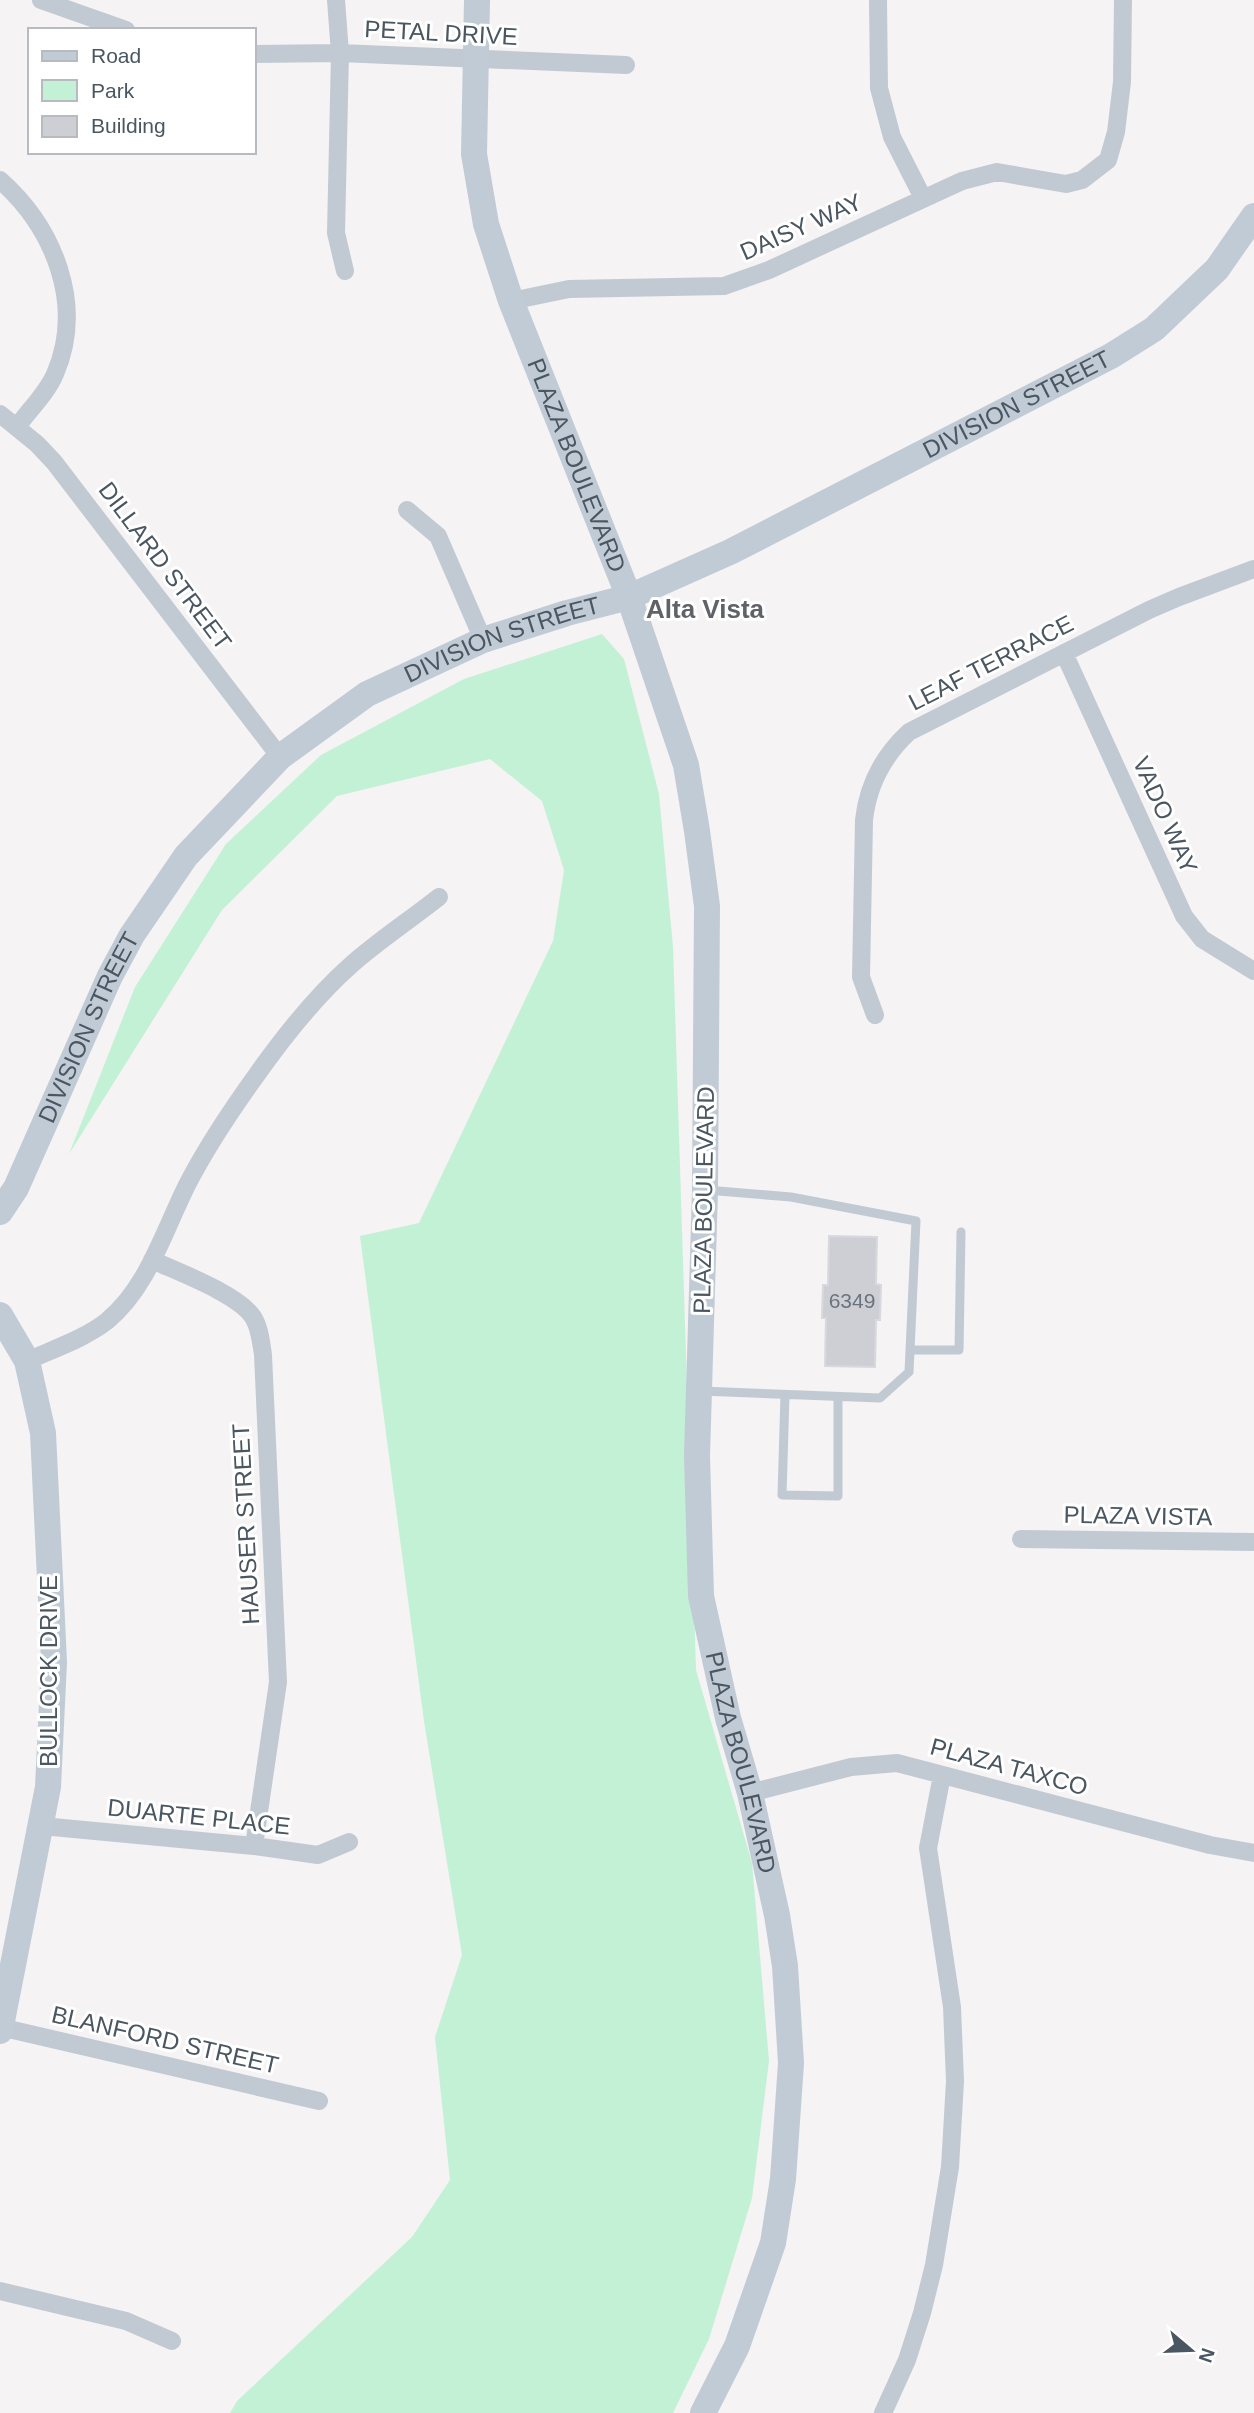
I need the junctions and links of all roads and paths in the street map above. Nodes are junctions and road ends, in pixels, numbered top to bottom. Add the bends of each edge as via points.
1 (41, 0) edge
2 (336, 0) edge
3 (477, 0) edge
4 (878, 0) edge
5 (1123, 0) edge
6 (120, 28) edge
7 (340, 53) junction
8 (256, 54) edge
9 (476, 59) junction
10 (626, 65) dead end
11 (0, 180) edge
12 (923, 198) junction
13 (1253, 222) edge
14 (345, 271) dead end
15 (511, 301) junction
16 (0, 414) edge
17 (17, 427) junction
18 (407, 510) dead end
19 (1254, 569) edge
20 (629, 597) junction
21 (483, 640) junction
22 (1064, 653) junction
23 (280, 757) junction
24 (439, 898) dead end
25 (1254, 971) edge
26 (875, 1015) dead end
27 (705, 1190) junction
28 (0, 1212) edge
29 (961, 1232) dead end
30 (152, 1260) junction
31 (0, 1315) edge
32 (910, 1350) junction
33 (27, 1361) junction
34 (699, 1391) junction
35 (785, 1395) junction
36 (838, 1397) junction
37 (1021, 1539) dead end
38 (1254, 1542) edge
39 (942, 1775) junction
40 (750, 1793) junction
41 (42, 1826) junction
42 (349, 1842) dead end
43 (254, 1846) junction
44 (1254, 1853) edge
45 (0, 2029) edge
46 (319, 2101) dead end
47 (0, 2291) edge
48 (172, 2341) dead end
49 (703, 2413) edge
50 (883, 2413) edge

1 - 6 street
2 - 7 street
3 - 9 main road, PLAZA BOULEVARD
4 - 12 street via 879,88 892,137
5 - 12 street, DAISY WAY via 1116,132 1108,160 1100,168 1066,184 997,172
7 - 8 street, PETAL DRIVE
7 - 9 street, PETAL DRIVE
7 - 14 street via 336,233
9 - 10 street, PETAL DRIVE
9 - 15 main road, PLAZA BOULEVARD via 474,154 486,224
11 - 17 street via 43,229 60,270 65,302 64,334 54,376
12 - 15 street, DAISY WAY via 769,271 724,286 569,289
13 - 20 main road, DIVISION STREET via 1217,269 1154,329 1111,356 730,552
15 - 20 main road, PLAZA BOULEVARD
16 - 17 street, DILLARD STREET
17 - 23 street, DILLARD STREET via 54,462
18 - 21 street via 438,536
19 - 22 street, LEAF TERRACE via 1179,597
20 - 21 main road, DIVISION STREET
20 - 27 main road, PLAZA BOULEVARD via 686,765 699,843 707,906
21 - 23 main road, DIVISION STREET via 367,694
22 - 25 street, VADO WAY via 1184,916 1202,939
22 - 26 street, LEAF TERRACE via 909,732 874,778 864,820 861,977
23 - 28 main road, DIVISION STREET via 186,856 132,935 16,1188
24 - 30 street via 350,965 288,1034 209,1146
27 - 32 lane via 791,1197 916,1221
27 - 34 main road, PLAZA BOULEVARD
29 - 32 lane via 959,1350
30 - 33 street via 124,1305 105,1322
30 - 43 street, HAUSER STREET via 239,1302 260,1334 278,1682
31 - 33 main road, BULLOCK DRIVE
32 - 36 lane via 909,1372 880,1398
33 - 41 main road, BULLOCK DRIVE via 43,1433 54,1662
34 - 35 lane
34 - 40 main road, PLAZA BOULEVARD via 701,1596
35 - 36 lane
35 - 36 lane via 782,1495 838,1496
37 - 38 street, PLAZA VISTA
39 - 40 street, PLAZA TAXCO via 897,1763 851,1767
39 - 44 street, PLAZA TAXCO
39 - 50 street via 928,1847 952,2007 955,2081 950,2167 922,2313
40 - 49 main road, PLAZA BOULEVARD via 785,1966 791,2063 783,2179 773,2243 737,2346
41 - 43 street, DUARTE PLACE
41 - 45 main road, BULLOCK DRIVE
42 - 43 street, DUARTE PLACE via 318,1855
45 - 46 street, BLANFORD STREET
47 - 48 street via 126,2321

